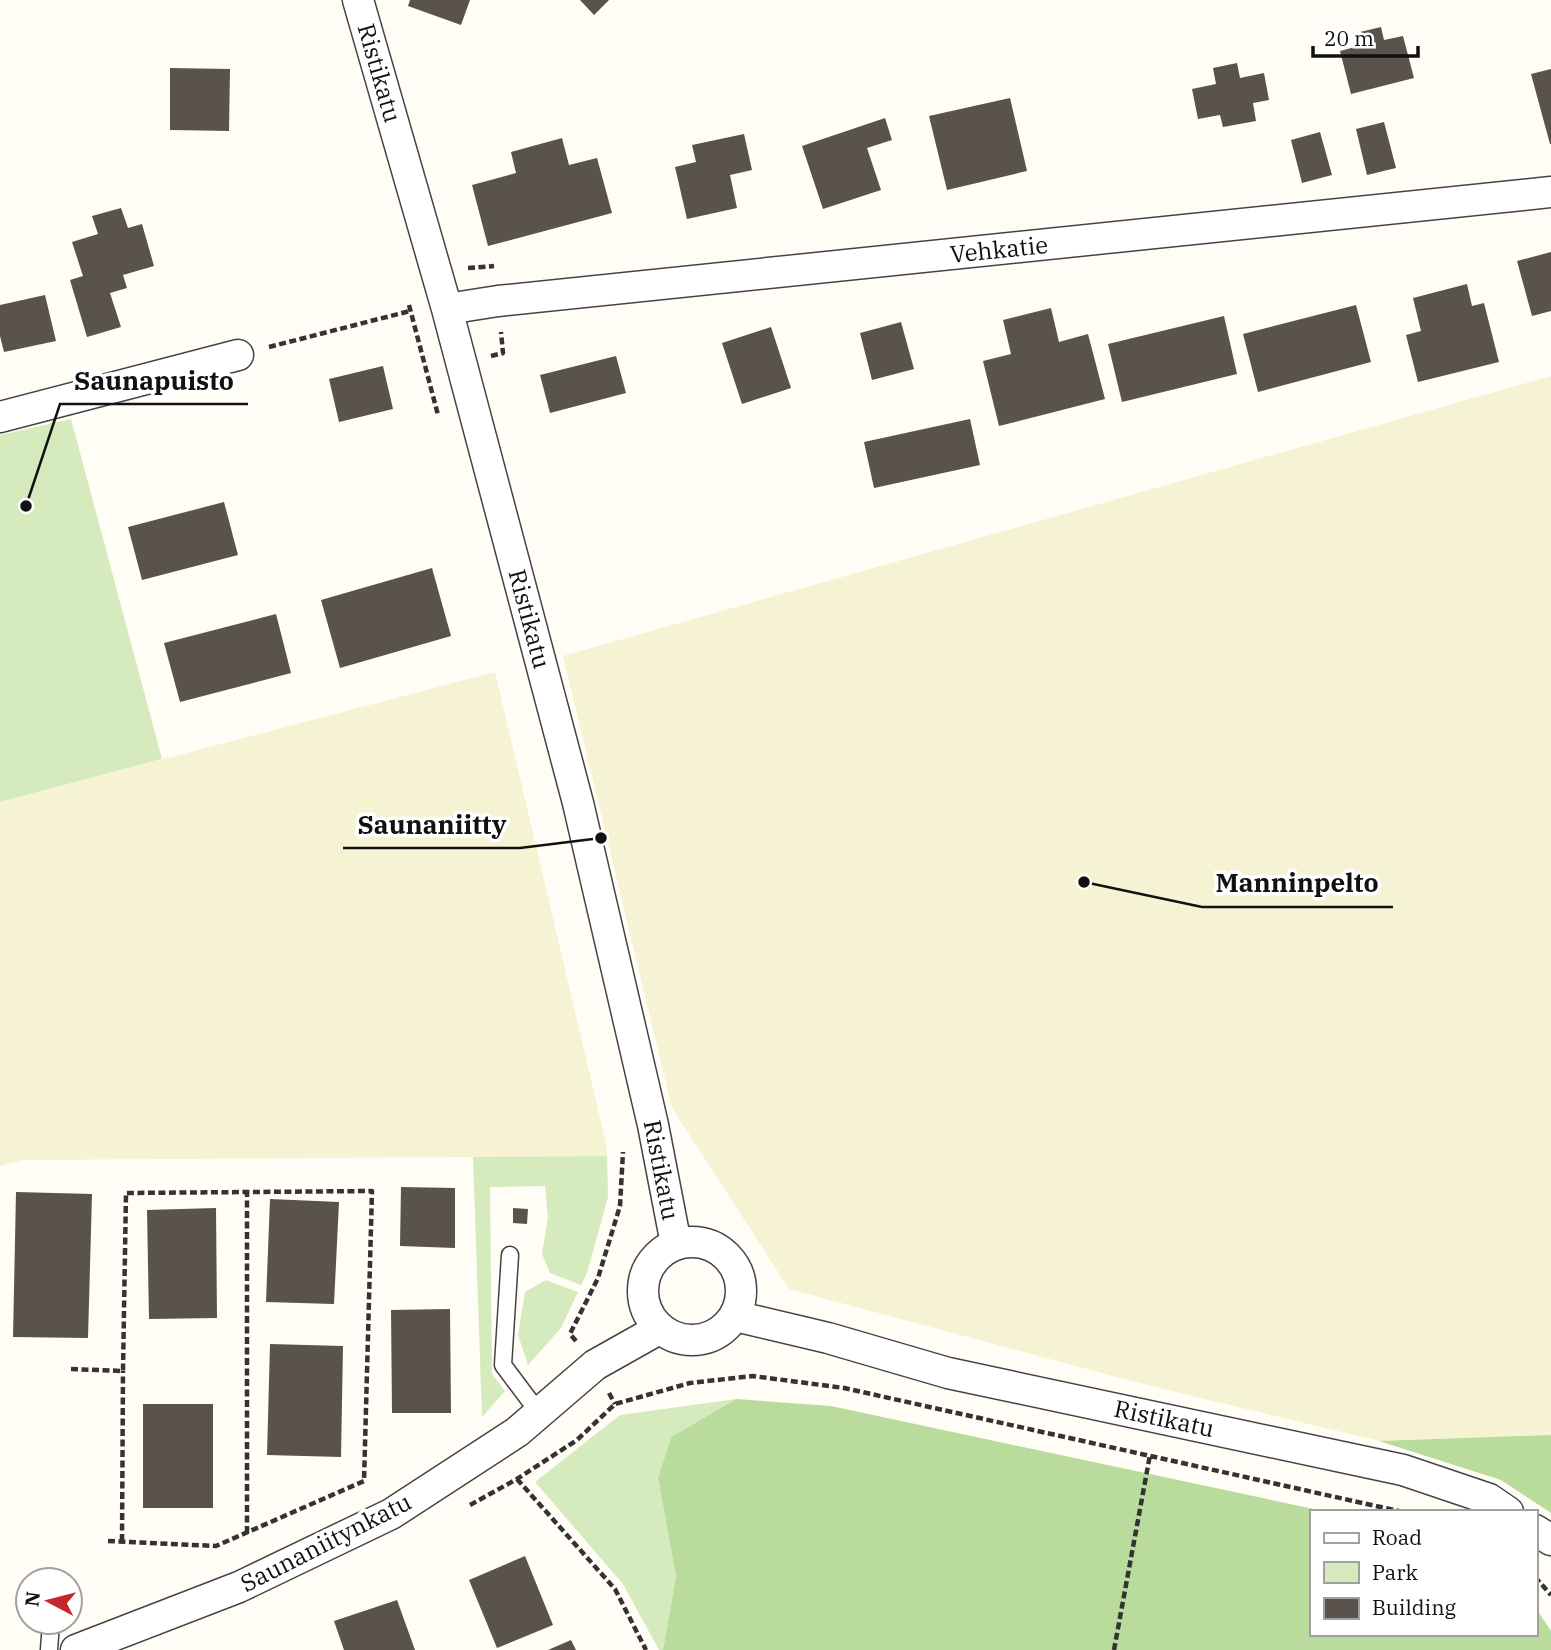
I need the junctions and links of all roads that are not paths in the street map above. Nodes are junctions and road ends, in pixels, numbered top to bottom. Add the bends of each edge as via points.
1 (358, 0) edge
2 (1551, 192) edge
3 (447, 309) junction
4 (238, 355) road end
5 (0, 417) edge
6 (676, 1244) junction
7 (510, 1255) dead end
8 (735, 1316) junction
9 (659, 1329) junction
10 (539, 1413) junction
11 (1505, 1510) edge
12 (76, 1650) edge

1 - 3 street, Ristikatu
2 - 3 street, Vehkatie
3 - 6 street, Ristikatu via 578,803
4 - 5 street
6 - 8 street via 707,1244 730,1260 741,1292
6 - 9 street via 660,1253 645,1276 642,1293
7 - 10 lane via 503,1365
8 - 9 street via 718,1333 695,1341 676,1339
8 - 11 street, Ristikatu via 948,1373 1403,1470 1489,1499
9 - 10 street, Saunaniitynkatu via 595,1365
10 - 12 street, Saunaniitynkatu via 517,1433 391,1514 239,1587

